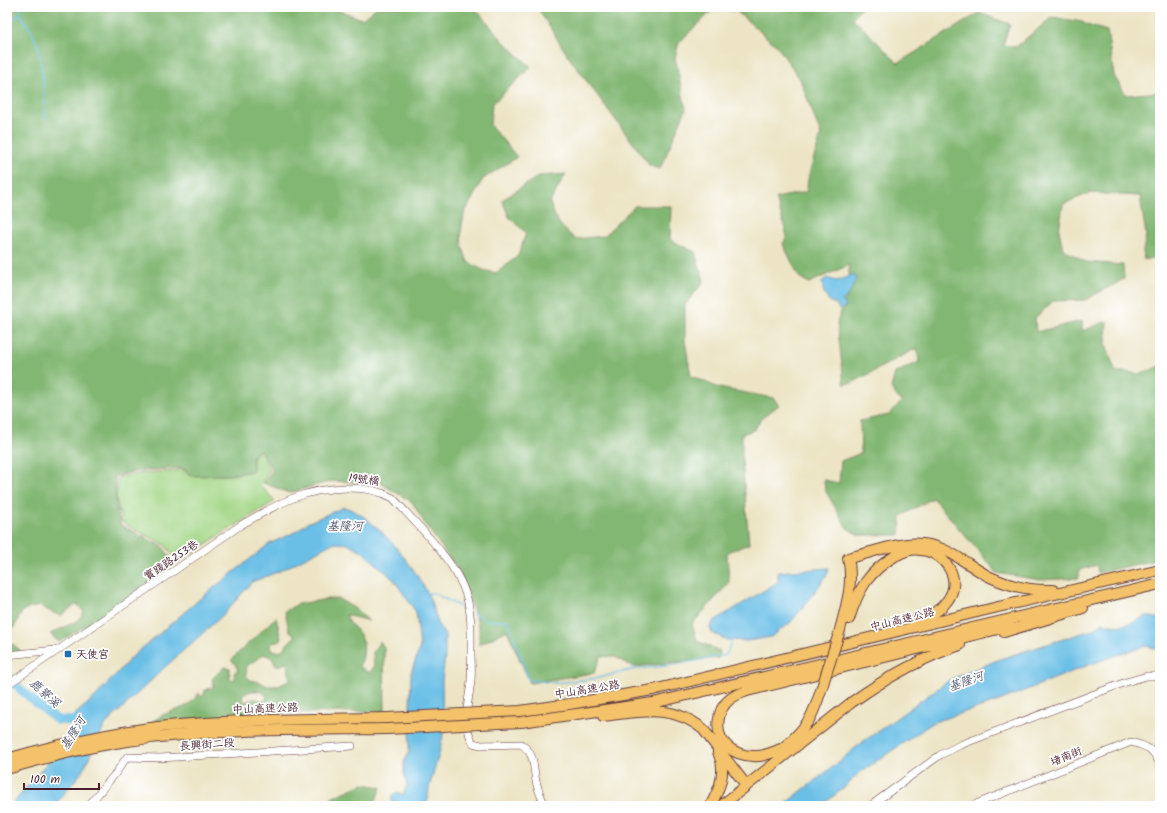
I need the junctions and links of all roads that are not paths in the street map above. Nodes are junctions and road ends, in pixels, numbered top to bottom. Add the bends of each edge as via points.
1 (332, 488) joint
2 (1158, 571) edge
3 (1160, 584) edge
4 (1160, 589) edge
5 (1083, 608) junction
6 (842, 631) junction
7 (864, 640) junction
8 (57, 650) junction
9 (41, 652) junction
10 (7, 655) edge
11 (42, 661) junction
12 (1160, 676) edge
13 (7, 685) edge
14 (521, 722) junction
15 (712, 742) junction
16 (352, 746) dead end
17 (785, 751) junction
18 (10, 758) edge
19 (1160, 765) edge
20 (7, 769) edge
21 (744, 782) junction
22 (88, 806) edge
23 (545, 806) edge
24 (711, 806) edge
25 (721, 806) edge
26 (870, 806) edge
27 (971, 806) edge

1 - 8 street, 實踐路253巷 via 299,495 241,525
1 - 23 street, 19號橋 via 361,488 383,492 393,498 447,558 466,594 470,613 471,680 466,710 469,735 473,743 481,745 521,744 526,748 530,752 537,787
2 - 6 highway via 1130,574 1057,590 1038,590 1007,584 949,551 923,544 897,546 848,558 850,587
2 - 7 highway, 中山高速公路
3 - 14 highway, 中山高速公路 via 653,703
4 - 5 highway
5 - 17 highway via 982,637 924,659 852,702
5 - 17 highway via 747,691 726,702 719,717 719,725 727,746 734,751 754,756
6 - 7 highway via 866,580 874,570 904,551 920,549 934,553 944,561 950,568 954,584 948,601 929,617 880,632
6 - 17 highway via 825,684 821,708 806,735
7 - 18 highway, 中山高速公路, bridge via 653,690 569,704 479,713 388,718 283,719 156,727
8 - 9 street
8 - 11 street, 實踐路253巷
9 - 10 street
9 - 11 street via 45,656
11 - 13 street, 實踐路253巷
12 - 26 street via 1147,676 1126,682 960,745 940,755
14 - 15 highway via 660,711 694,722 703,729
14 - 20 highway, 中山高速公路, bridge via 388,730 282,730 155,738 59,754
15 - 21 highway
15 - 24 highway via 720,756 722,776
16 - 22 street, 長興街二段 via 160,758 127,756
17 - 21 highway
19 - 27 street, 堵南街 via 1148,747 1131,742
21 - 24 highway
21 - 25 highway

